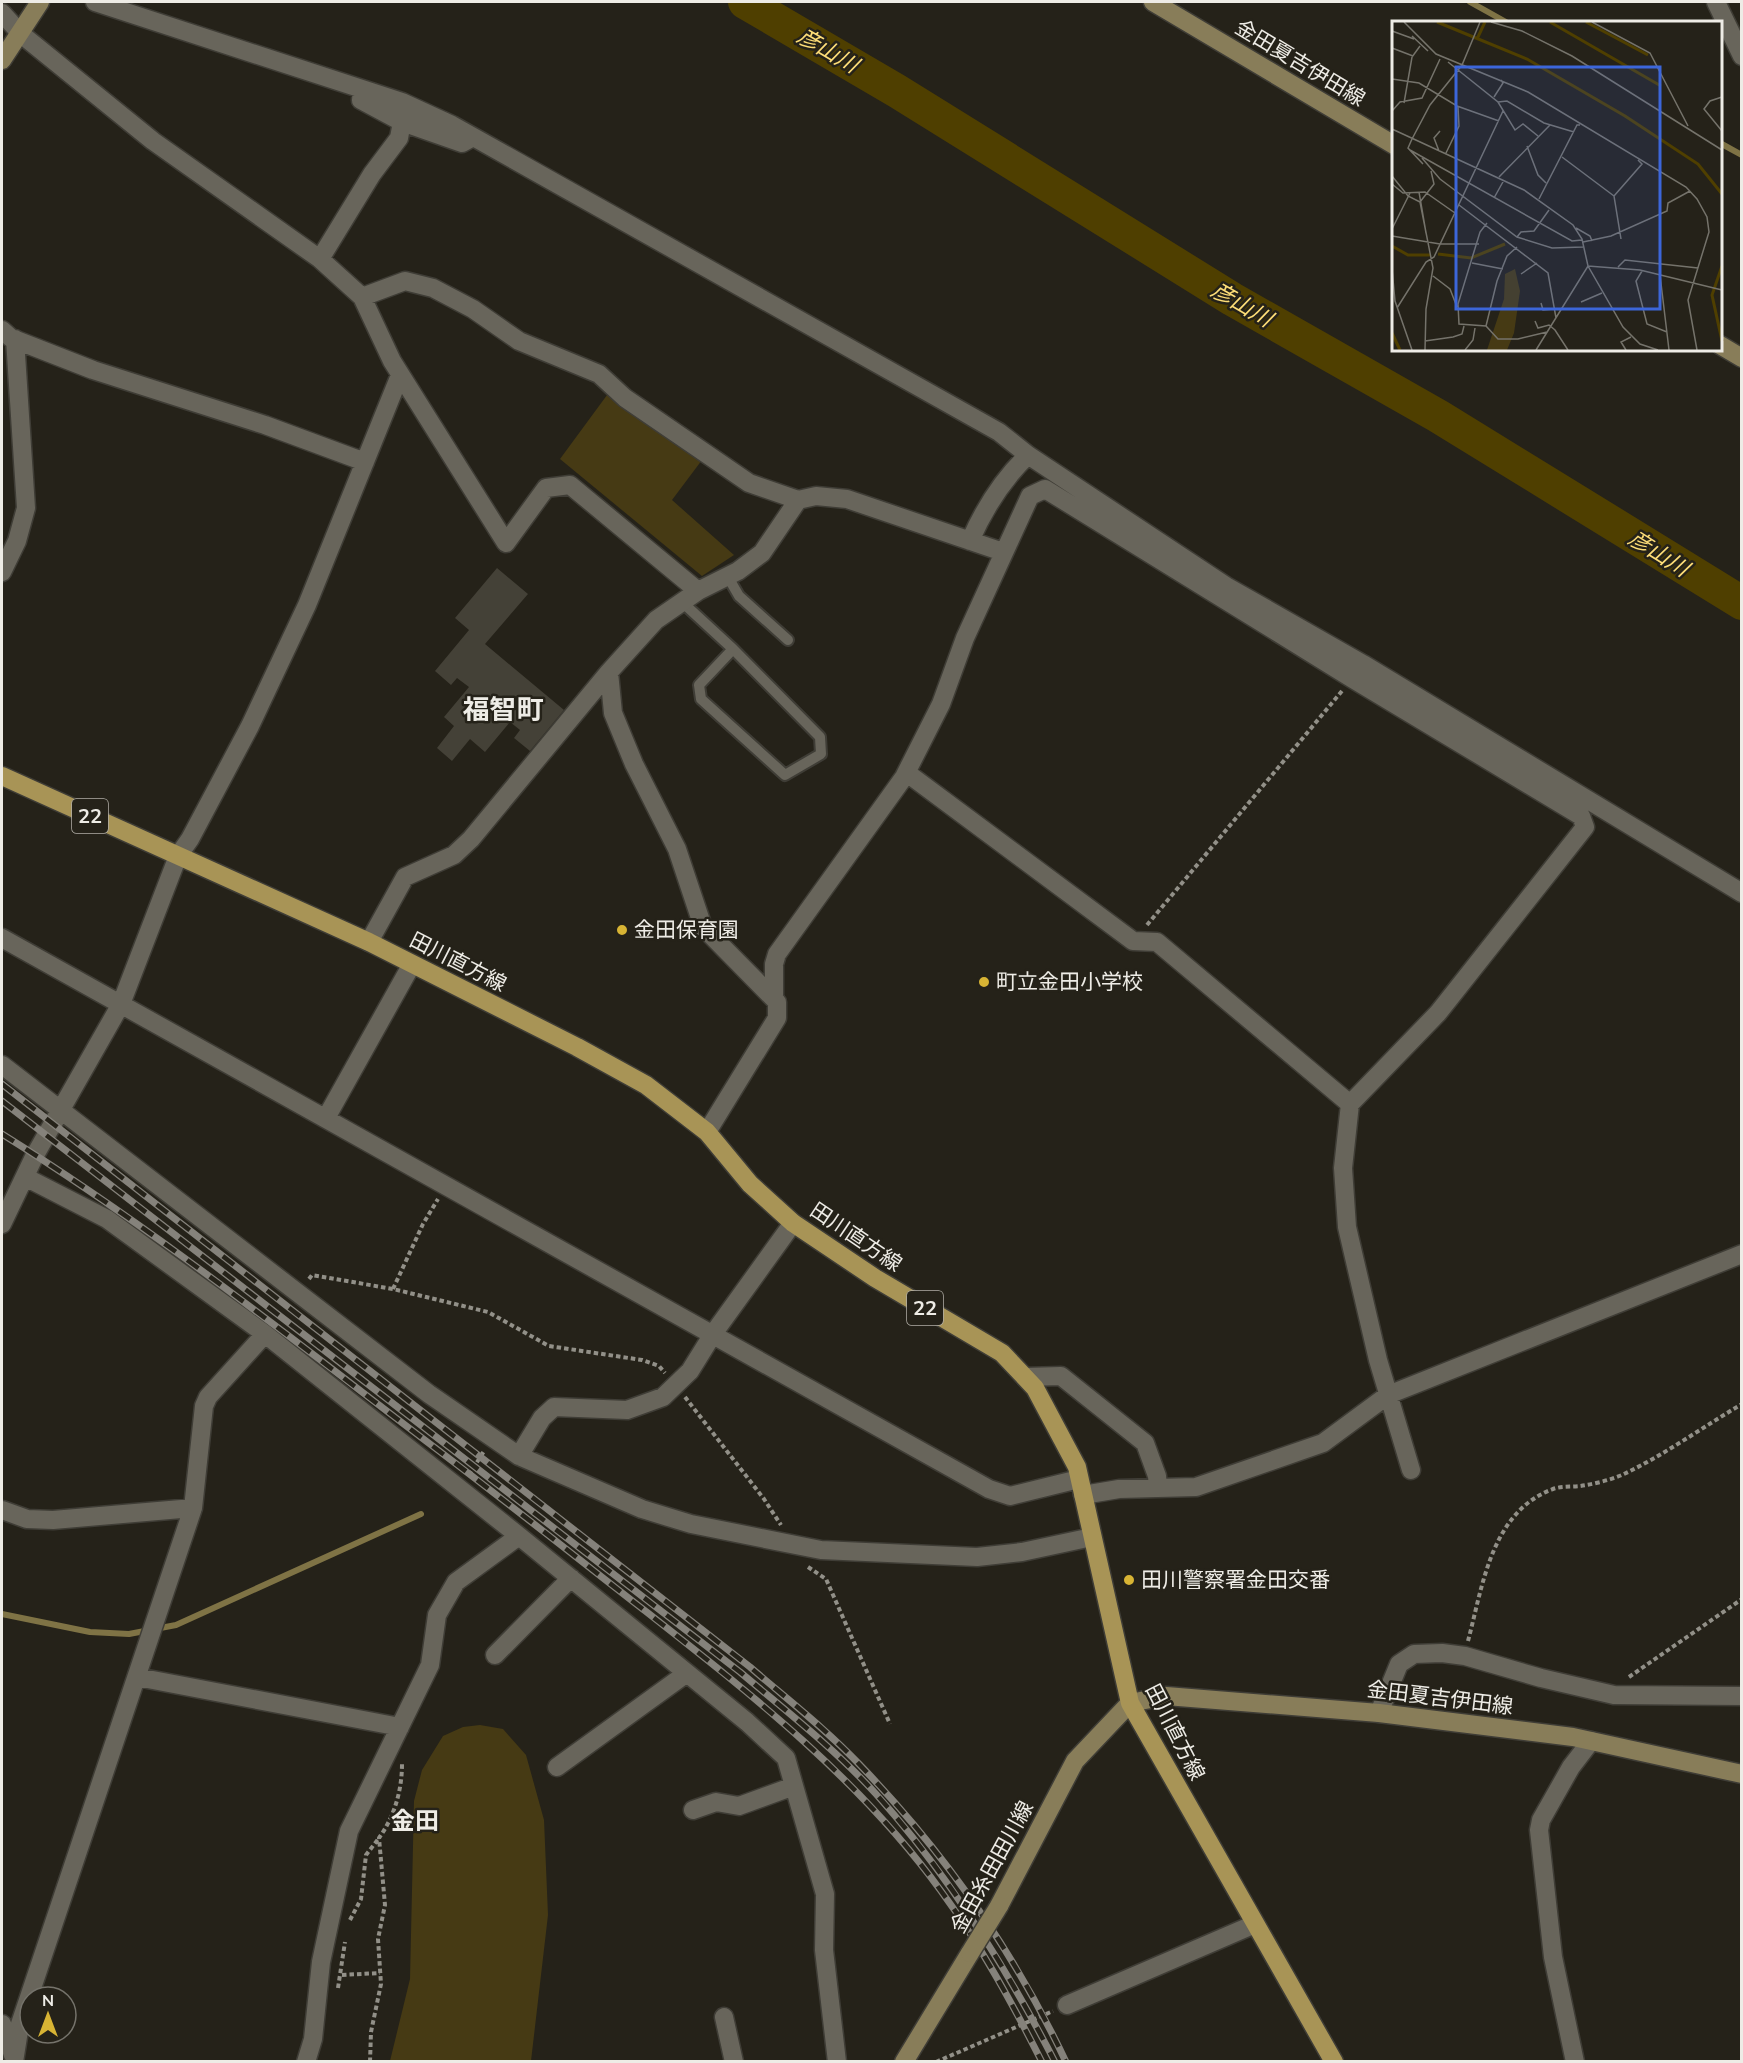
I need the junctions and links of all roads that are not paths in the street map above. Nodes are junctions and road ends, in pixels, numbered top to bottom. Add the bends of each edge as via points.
1 (40, 2) edge
2 (95, 2) edge
3 (1153, 2) edge
4 (1716, 2) edge
5 (2, 13) edge
6 (21, 34) junction
7 (1742, 56) edge
8 (2, 60) edge
9 (362, 89) junction
10 (402, 122) junction
11 (473, 136) junction
12 (1392, 144) edge
13 (320, 259) junction
14 (362, 297) junction
15 (8, 335) edge
16 (1722, 346) edge
17 (1742, 358) edge
18 (400, 375) junction
19 (1028, 455) junction
20 (365, 462) junction
21 (798, 500) junction
22 (970, 541) junction
23 (1003, 552) junction
24 (2, 572) edge
25 (728, 577) junction
26 (698, 591) junction
27 (682, 602) junction
28 (788, 640) dead end
29 (733, 649) junction
30 (609, 672) junction
31 (1421, 710) junction
32 (907, 773) junction
33 (2, 776) edge
34 (178, 856) junction
35 (1742, 893) edge
36 (2, 938) edge
37 (369, 942) junction
38 (412, 964) junction
39 (774, 995) junction
40 (121, 1004) junction
41 (2, 1065) edge
42 (1350, 1104) junction
43 (63, 1110) junction
44 (326, 1118) junction
45 (707, 1132) junction
46 (25, 1177) junction
47 (793, 1223) junction
48 (2, 1224) edge
49 (1742, 1254) edge
50 (265, 1334) junction
51 (713, 1334) junction
52 (1024, 1377) junction
53 (1388, 1395) junction
54 (519, 1456) junction
55 (1411, 1470) dead end
56 (1081, 1487) junction
57 (1158, 1488) junction
58 (193, 1508) junction
59 (2, 1510) edge
60 (519, 1536) junction
61 (1092, 1537) junction
62 (571, 1578) junction
63 (495, 1655) dead end
64 (687, 1673) junction
65 (137, 1677) junction
66 (1742, 1696) edge
67 (1130, 1703) junction
68 (1379, 1713) junction
69 (397, 1733) junction
70 (1591, 1741) junction
71 (557, 1767) dead end
72 (1742, 1774) edge
73 (794, 1786) junction
74 (693, 1810) dead end
75 (1255, 1924) junction
76 (1067, 2005) road end
77 (724, 2017) dead end
78 (2, 2024) edge
79 (14, 2058) edge
80 (306, 2061) edge
81 (734, 2061) edge
82 (837, 2061) edge
83 (904, 2061) edge
84 (1334, 2061) edge
85 (1575, 2061) edge

1 - 6 main road
2 - 9 street
3 - 12 main road, 金田夏吉伊田線
4 - 7 street
5 - 6 street
6 - 8 main road
6 - 13 street via 153,141
9 - 10 street via 361,100
9 - 11 street via 402,102
10 - 11 street via 462,143
10 - 13 street via 399,138
11 - 19 street via 999,432
13 - 14 street
14 - 18 street
14 - 21 street via 405,281 433,288 473,309 519,341 599,374 625,398 749,483
15 - 20 street via 93,370 265,424
15 - 24 street via 26,508 17,541
16 - 17 main road
18 - 20 street
18 - 26 street via 506,543 546,488 570,485
19 - 22 street via 1012,470
19 - 31 street
20 - 34 street via 307,604 254,716
21 - 22 street via 816,496 848,499
21 - 25 street via 762,553
22 - 23 street
23 - 31 street via 1029,496 1045,489 1353,679
23 - 32 street via 941,704
25 - 26 street
25 - 28 lane via 739,596
26 - 27 street
27 - 29 lane
27 - 30 street via 656,620
29 - 29 lane via 819,737 820,754 785,775 701,699 699,686
30 - 37 street via 490,820 454,855 405,877
30 - 39 street via 614,713 634,764 677,849 703,927
31 - 35 street
31 - 42 street via 1581,816 1585,827 1438,1013
32 - 39 street via 777,954
32 - 42 street via 1133,941 1157,942
33 - 34 main road, 田川直方線 / 22
34 - 37 main road, 田川直方線 / 22
34 - 40 street
36 - 40 street
37 - 38 main road, 田川直方線 / 22
38 - 44 street
38 - 45 main road, 田川直方線 / 22 via 646,1085
39 - 45 street via 777,1018
40 - 43 street
40 - 44 street
41 - 43 street
42 - 53 street via 1343,1168 1347,1227
43 - 46 street
43 - 54 street via 384,1361
44 - 51 street
45 - 47 main road, 田川直方線 / 22 via 750,1184
46 - 48 street
46 - 50 street via 107,1219
47 - 51 street
47 - 52 main road, 田川直方線 / 22 via 875,1278 1002,1353
49 - 53 street
50 - 58 street via 204,1406
50 - 60 street
51 - 54 street via 690,1371 663,1397 627,1410 554,1407 542,1418
51 - 56 street via 989,1489 1010,1496
52 - 56 main road, 田川直方線 / 22 via 1035,1388 1077,1467
52 - 57 street via 1061,1376 1145,1443
53 - 55 street
53 - 57 street via 1323,1443 1196,1487
54 - 61 street via 642,1509 691,1524 820,1550 977,1557
56 - 57 street
56 - 61 main road, 田川直方線 / 22
58 - 59 street via 53,1520 27,1519
58 - 65 street
60 - 62 street
60 - 69 street via 456,1582 437,1615 430,1665
61 - 67 main road, 田川直方線 / 22
62 - 63 street
62 - 64 street
64 - 71 street
64 - 73 street via 786,1758
65 - 69 street
65 - 79 street via 20,2025
66 - 68 street via 1614,1695 1465,1656 1414,1654 1399,1664
67 - 68 main road, 金田夏吉伊田線 via 1166,1696
67 - 75 main road, 田川直方線 / 22
67 - 83 main road, 金田糸田田川線, bridge via 1076,1761 999,1906
68 - 70 main road, 金田夏吉伊田線
69 - 80 street via 349,1831 321,1962 313,2038
70 - 72 main road, 金田夏吉伊田線
70 - 85 street via 1571,1767 1539,1830 1553,1957
73 - 74 street via 739,1806 716,1802
73 - 82 street via 825,1894 824,1950
75 - 76 street
75 - 84 main road, 田川直方線 / 22
77 - 81 street
78 - 79 street

